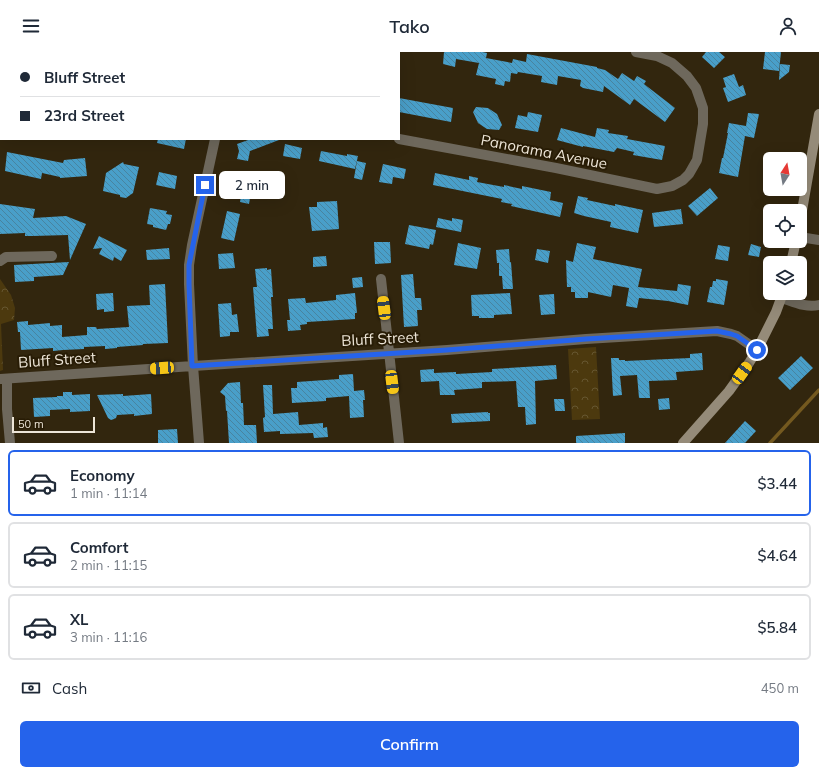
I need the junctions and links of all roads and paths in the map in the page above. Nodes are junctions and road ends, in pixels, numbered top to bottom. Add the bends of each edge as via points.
1 (636, 52) edge
2 (819, 114) edge
3 (400, 139) edge
4 (215, 140) edge
5 (803, 204) edge
6 (807, 237) edge
7 (819, 240) edge
8 (52, 256) dead end
9 (0, 261) edge
10 (380, 278) dead end
11 (780, 300) edge
12 (792, 300) edge
13 (819, 305) edge
14 (757, 350) junction
15 (389, 353) junction
16 (192, 366) junction
17 (4, 379) edge
18 (10, 443) edge
19 (199, 443) edge
20 (399, 443) edge
21 (683, 443) edge

1 - 3 street, Panorama Avenue via 657,56 672,63 696,88 703,108 704,124 697,160 689,174 672,186 656,189
2 - 5 main road
4 - 16 street via 189,265
6 - 7 street
8 - 9 street via 6,257
10 - 15 street
11 - 14 main road
12 - 13 street via 806,306
14 - 15 street, Bluff Street via 737,336 717,331
14 - 21 main road via 729,391
15 - 16 street, Bluff Street
15 - 20 street
16 - 17 street, Bluff Street
16 - 19 street
17 - 18 street

